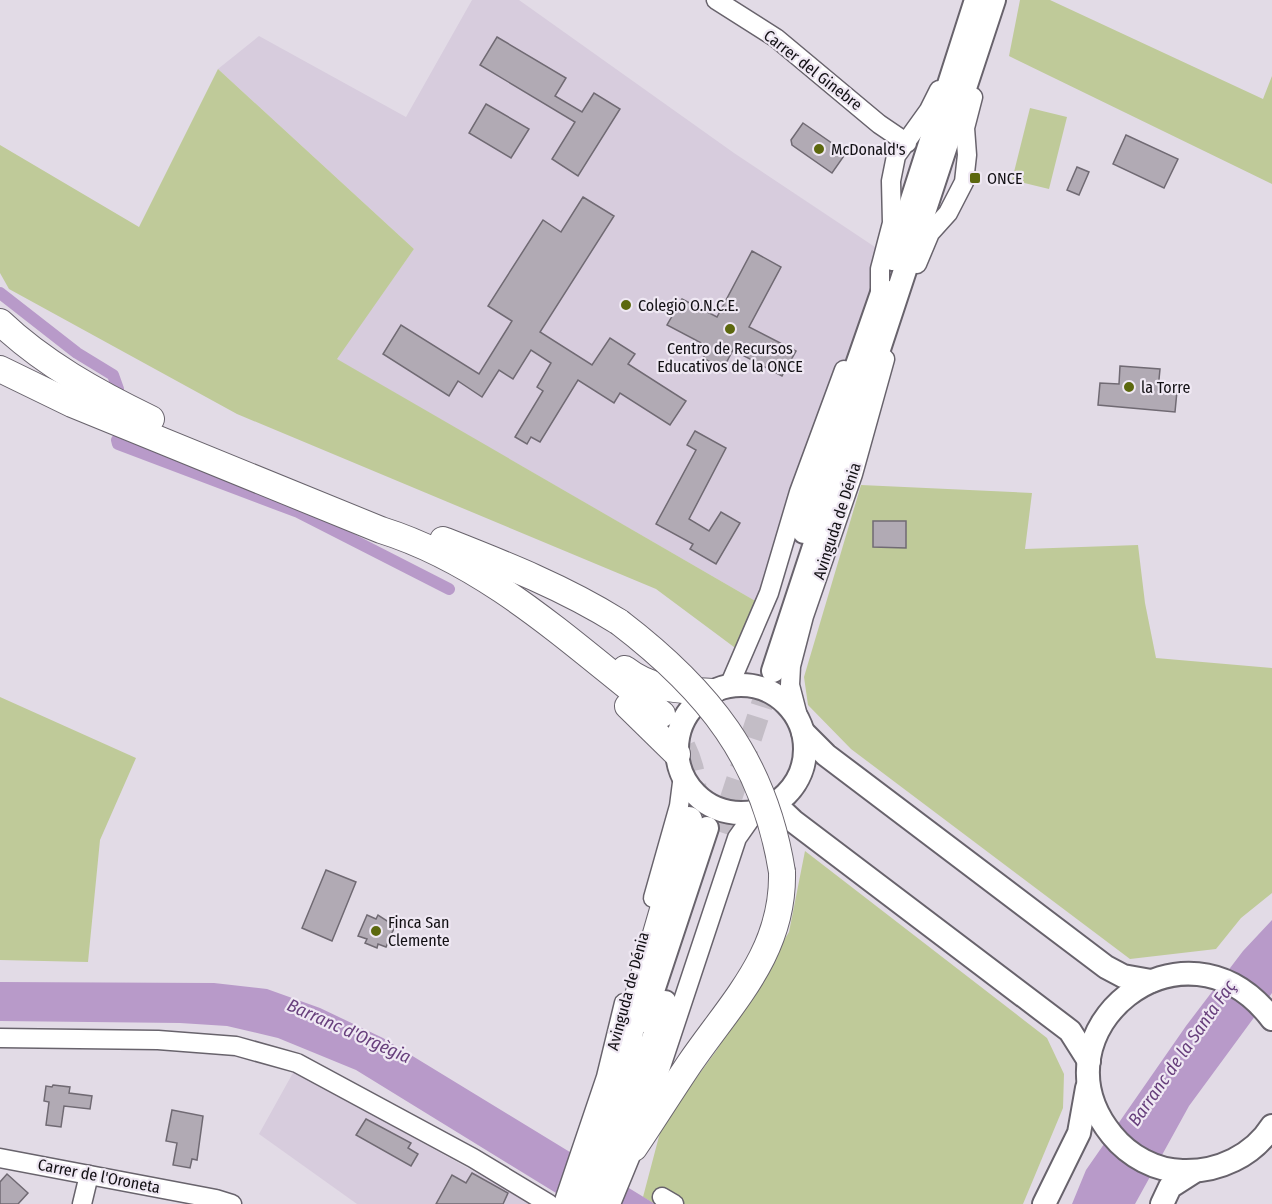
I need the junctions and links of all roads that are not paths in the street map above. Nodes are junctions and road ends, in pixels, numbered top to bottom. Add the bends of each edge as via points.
1 (716, 0) edge
2 (976, 0) edge
3 (994, 0) edge
4 (985, 28) junction
5 (954, 69) junction
6 (907, 143) junction
7 (938, 145) junction
8 (965, 173) junction
9 (891, 181) junction
10 (956, 199) junction
11 (919, 202) junction
12 (886, 305) junction
13 (0, 322) edge
14 (0, 368) edge
15 (0, 383) edge
16 (72, 404) junction
17 (189, 438) junction
18 (383, 524) junction
19 (766, 669) tunnel mouth
20 (721, 689) junction
21 (662, 714) tunnel mouth
22 (801, 726) junction
23 (680, 764) junction
24 (766, 807) junction
25 (705, 827) joint
26 (1151, 981) junction
27 (1270, 1017) edge
28 (0, 1038) edge
29 (1089, 1071) junction
30 (622, 1082) joint
31 (1272, 1126) edge
32 (634, 1148) junction
33 (0, 1158) edge
34 (603, 1164) junction
35 (1187, 1171) junction
36 (89, 1175) junction
37 (82, 1204) edge
38 (232, 1204) edge
39 (549, 1204) edge
40 (563, 1204) edge
41 (580, 1204) edge
42 (599, 1204) edge
43 (611, 1204) edge
44 (1044, 1204) edge
45 (1162, 1204) edge

1 - 6 street, Carrer del Ginebre via 776,38
2 - 5 main road, Avinguda de Dénia
3 - 4 main road, Avinguda de Dénia
4 - 7 main road, Avinguda de Dénia
4 - 8 street, Avinguda de Dénia via 987,53 965,128
5 - 6 street, Avinguda de Dénia
5 - 7 main road, Avinguda de Dénia
6 - 7 street
6 - 9 street, Avinguda de Dénia via 896,156
7 - 8 street via 962,160
7 - 11 main road, Avinguda de Dénia
8 - 10 street, Avinguda de Dénia
9 - 11 street via 901,194
9 - 12 street, Avinguda de Dénia via 892,223 880,269
10 - 11 street via 943,206
10 - 12 street, Avinguda de Dénia via 930,233 917,264
11 - 12 main road, Avinguda de Dénia
12 - 19 main road, Avinguda de Dénia
12 - 20 street, Avinguda de Dénia via 860,328 799,492 769,593
12 - 22 street, Avinguda de Dénia via 885,364 791,666 790,685
13 - 17 highway via 76,379
14 - 16 highway
14 - 17 highway
15 - 16 highway
16 - 18 highway
17 - 18 highway
18 - 20 highway via 497,574 646,683 665,689
18 - 21 highway via 493,584
18 - 23 highway via 622,702
18 - 32 highway, bridge via 541,579 619,622 687,679 736,742 761,791 777,840 782,872 783,894 775,931 731,1010
20 - 22 main road via 764,689 785,702
20 - 23 main road via 690,711 680,731
22 - 24 main road via 805,760 801,773 795,785
22 - 26 main road via 826,754 1106,967 1123,976
23 - 24 main road via 693,790 707,803 740,813
23 - 34 street, Avinguda de Dénia via 679,806 606,1077
24 - 29 main road via 793,821 1070,1031 1079,1041
24 - 32 street via 737,838
25 - 30 highway via 633,1012
25 - 34 main road, Avinguda de Dénia
26 - 27 main road via 1176,974 1217,977 1245,991
26 - 29 main road via 1129,993 1110,1011 1094,1040
28 - 39 street via 158,1040 236,1046 297,1063 473,1158
29 - 35 main road via 1095,1108 1105,1126 1129,1152 1153,1165
29 - 44 main road via 1079,1133
30 - 34 main road, Avinguda de Dénia
31 - 35 main road via 1246,1153 1229,1163
32 - 34 street
33 - 36 street, Carrer de l'Oroneta
34 - 40 street, Avinguda de Dénia
34 - 41 main road, Avinguda de Dénia
34 - 42 main road, Avinguda de Dénia
34 - 43 street
35 - 45 main road via 1170,1187
36 - 37 street
36 - 38 street, Carrer de l'Oroneta

